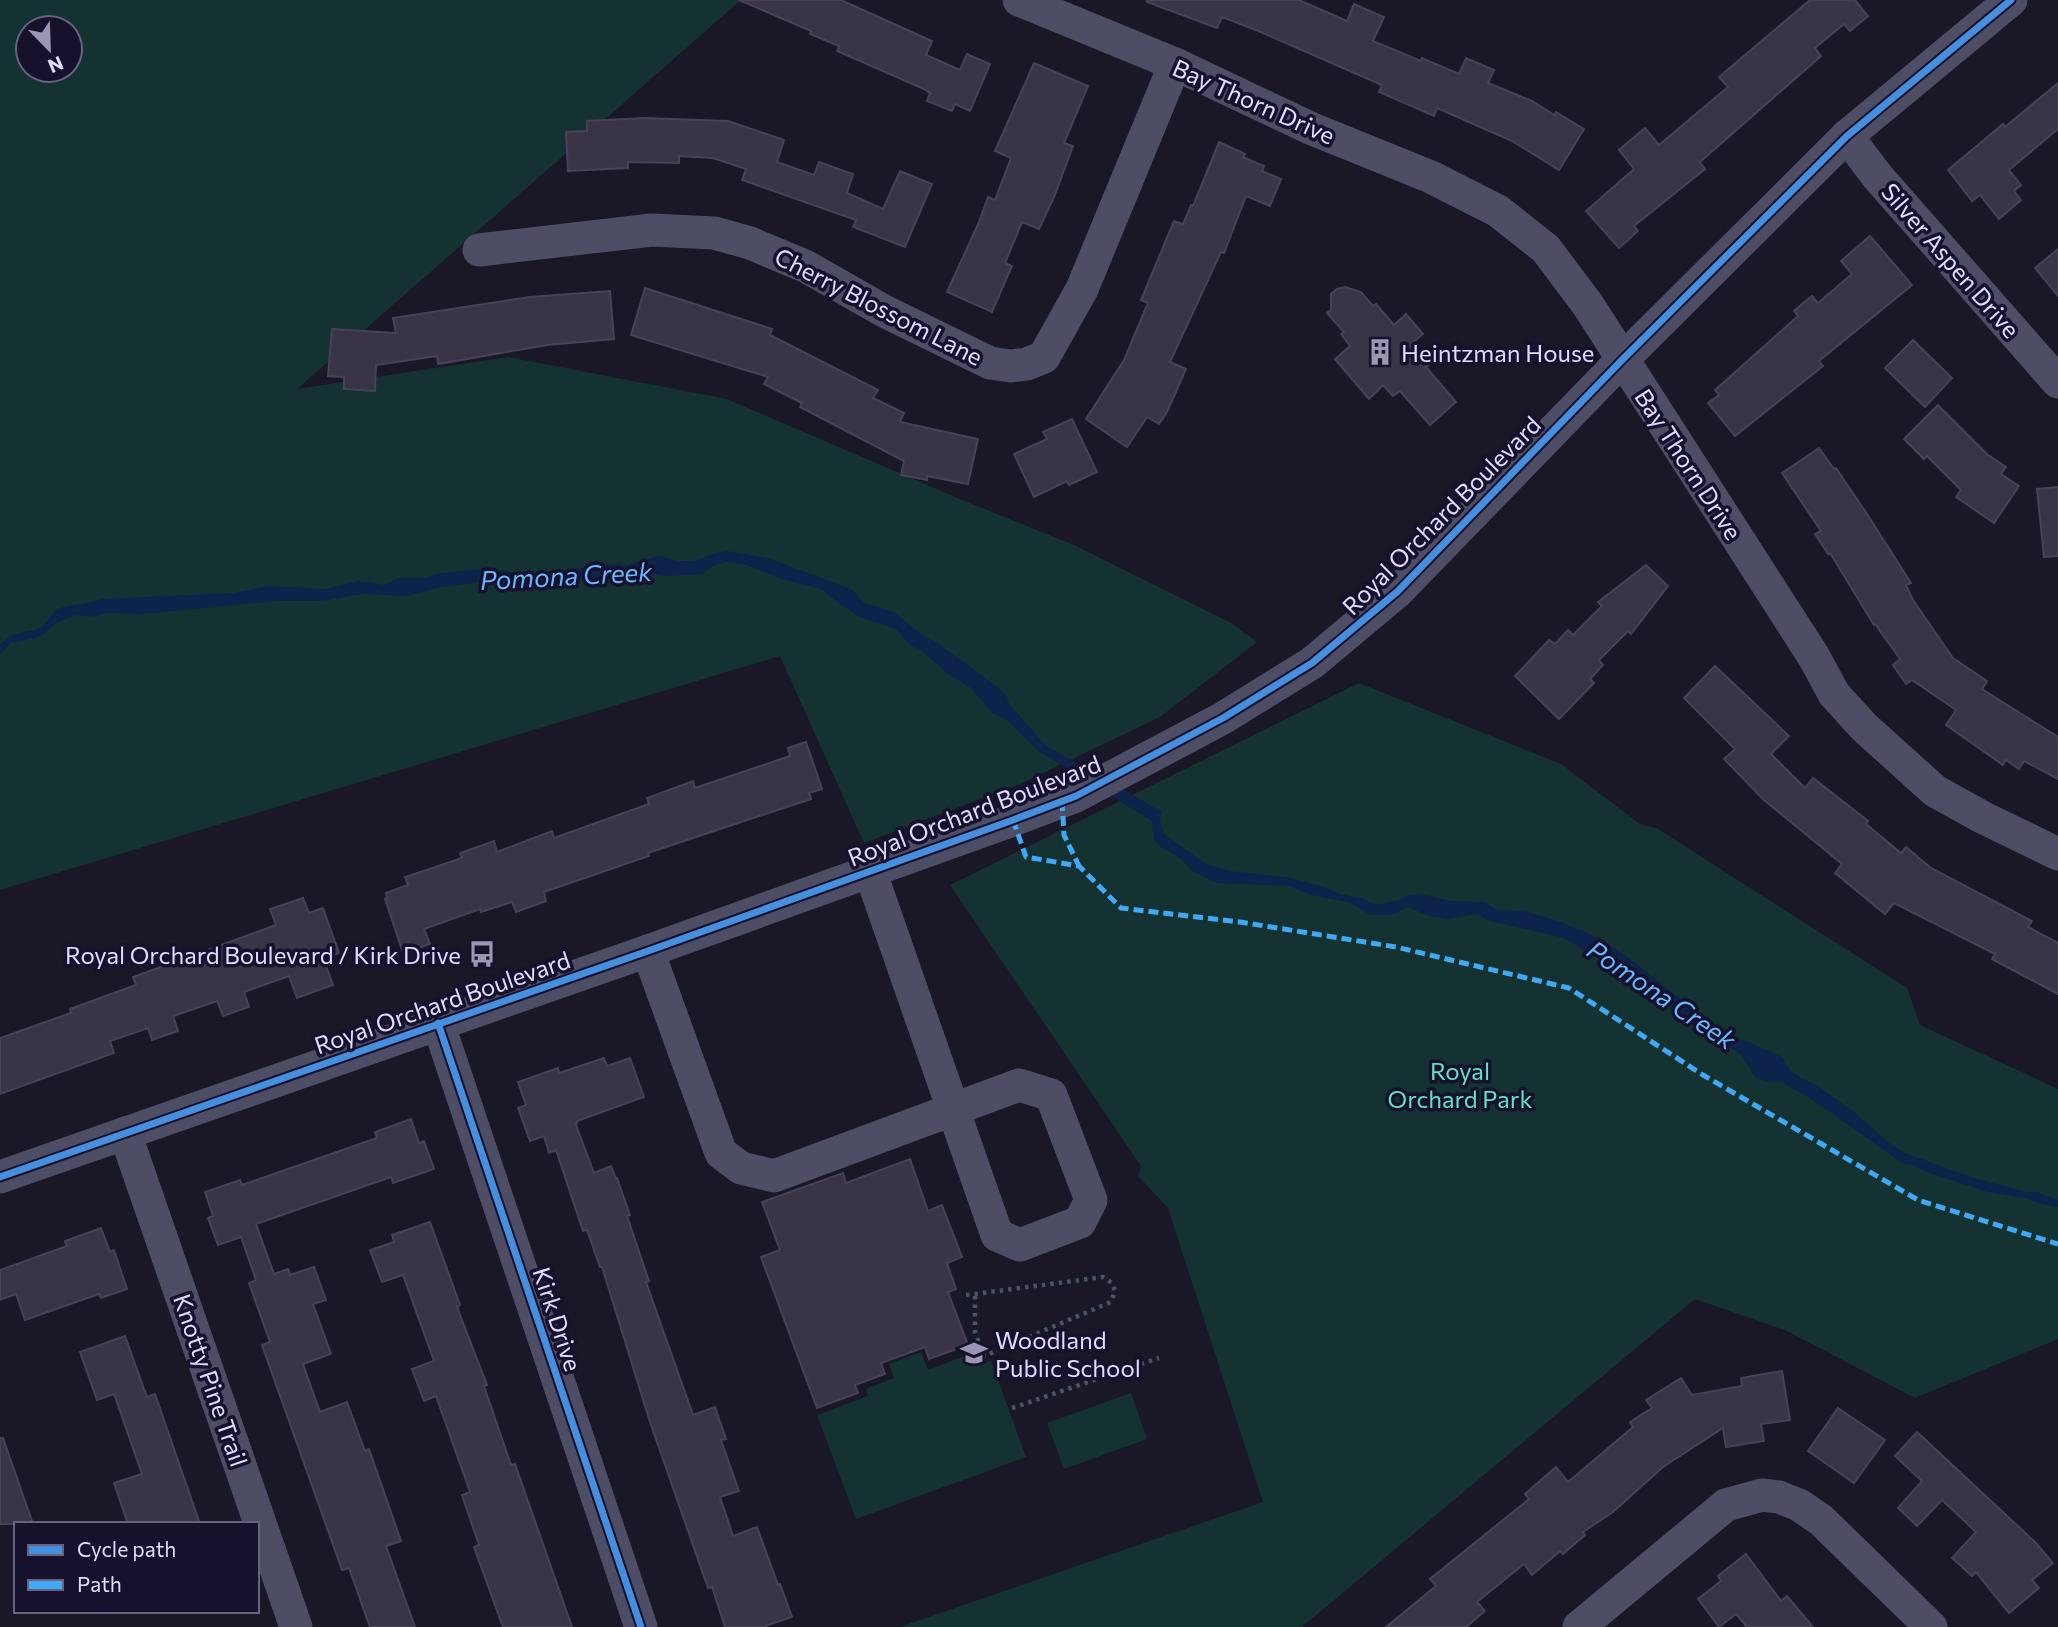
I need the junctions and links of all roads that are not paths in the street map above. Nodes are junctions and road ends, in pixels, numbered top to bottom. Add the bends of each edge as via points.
1 (1019, 0) edge
2 (2011, 0) edge
3 (1078, 12) edge
4 (1175, 64) junction
5 (1847, 136) junction
6 (479, 250) dead end
7 (1622, 360) junction
8 (2058, 382) edge
9 (2058, 854) edge
10 (870, 871) junction
11 (648, 951) junction
12 (438, 1023) junction
13 (954, 1109) junction
14 (125, 1133) junction
15 (0, 1177) edge
16 (296, 1627) edge
17 (641, 1627) edge
18 (1579, 1627) edge
19 (1931, 1627) edge

1 - 3 street, Bay Thorn Drive
2 - 5 street, Royal Orchard Boulevard
3 - 4 street, Bay Thorn Drive
4 - 6 street, Cherry Blossom Lane via 1082,289 1044,357 1027,364 990,363 884,312 805,266 714,233 652,230
4 - 7 street, Bay Thorn Drive via 1498,211 1546,249
5 - 7 street, Royal Orchard Boulevard
5 - 8 street, Silver Aspen Drive
7 - 9 street, Bay Thorn Drive via 1834,694 1935,791
7 - 10 street, Royal Orchard Boulevard via 1398,591 1312,663 1223,718 1076,796
10 - 11 street, Royal Orchard Boulevard
10 - 13 street
11 - 12 street, Royal Orchard Boulevard
11 - 13 street via 721,1153 741,1168 774,1176
12 - 14 street, Royal Orchard Boulevard
12 - 17 street, Kirk Drive
13 - 13 street via 1019,1085 1051,1095 1091,1200 1080,1222 1020,1245 998,1235
14 - 15 street, Royal Orchard Boulevard
14 - 16 street, Knotty Pine Trail
18 - 19 street via 1726,1506 1762,1495 1798,1505 1821,1520

